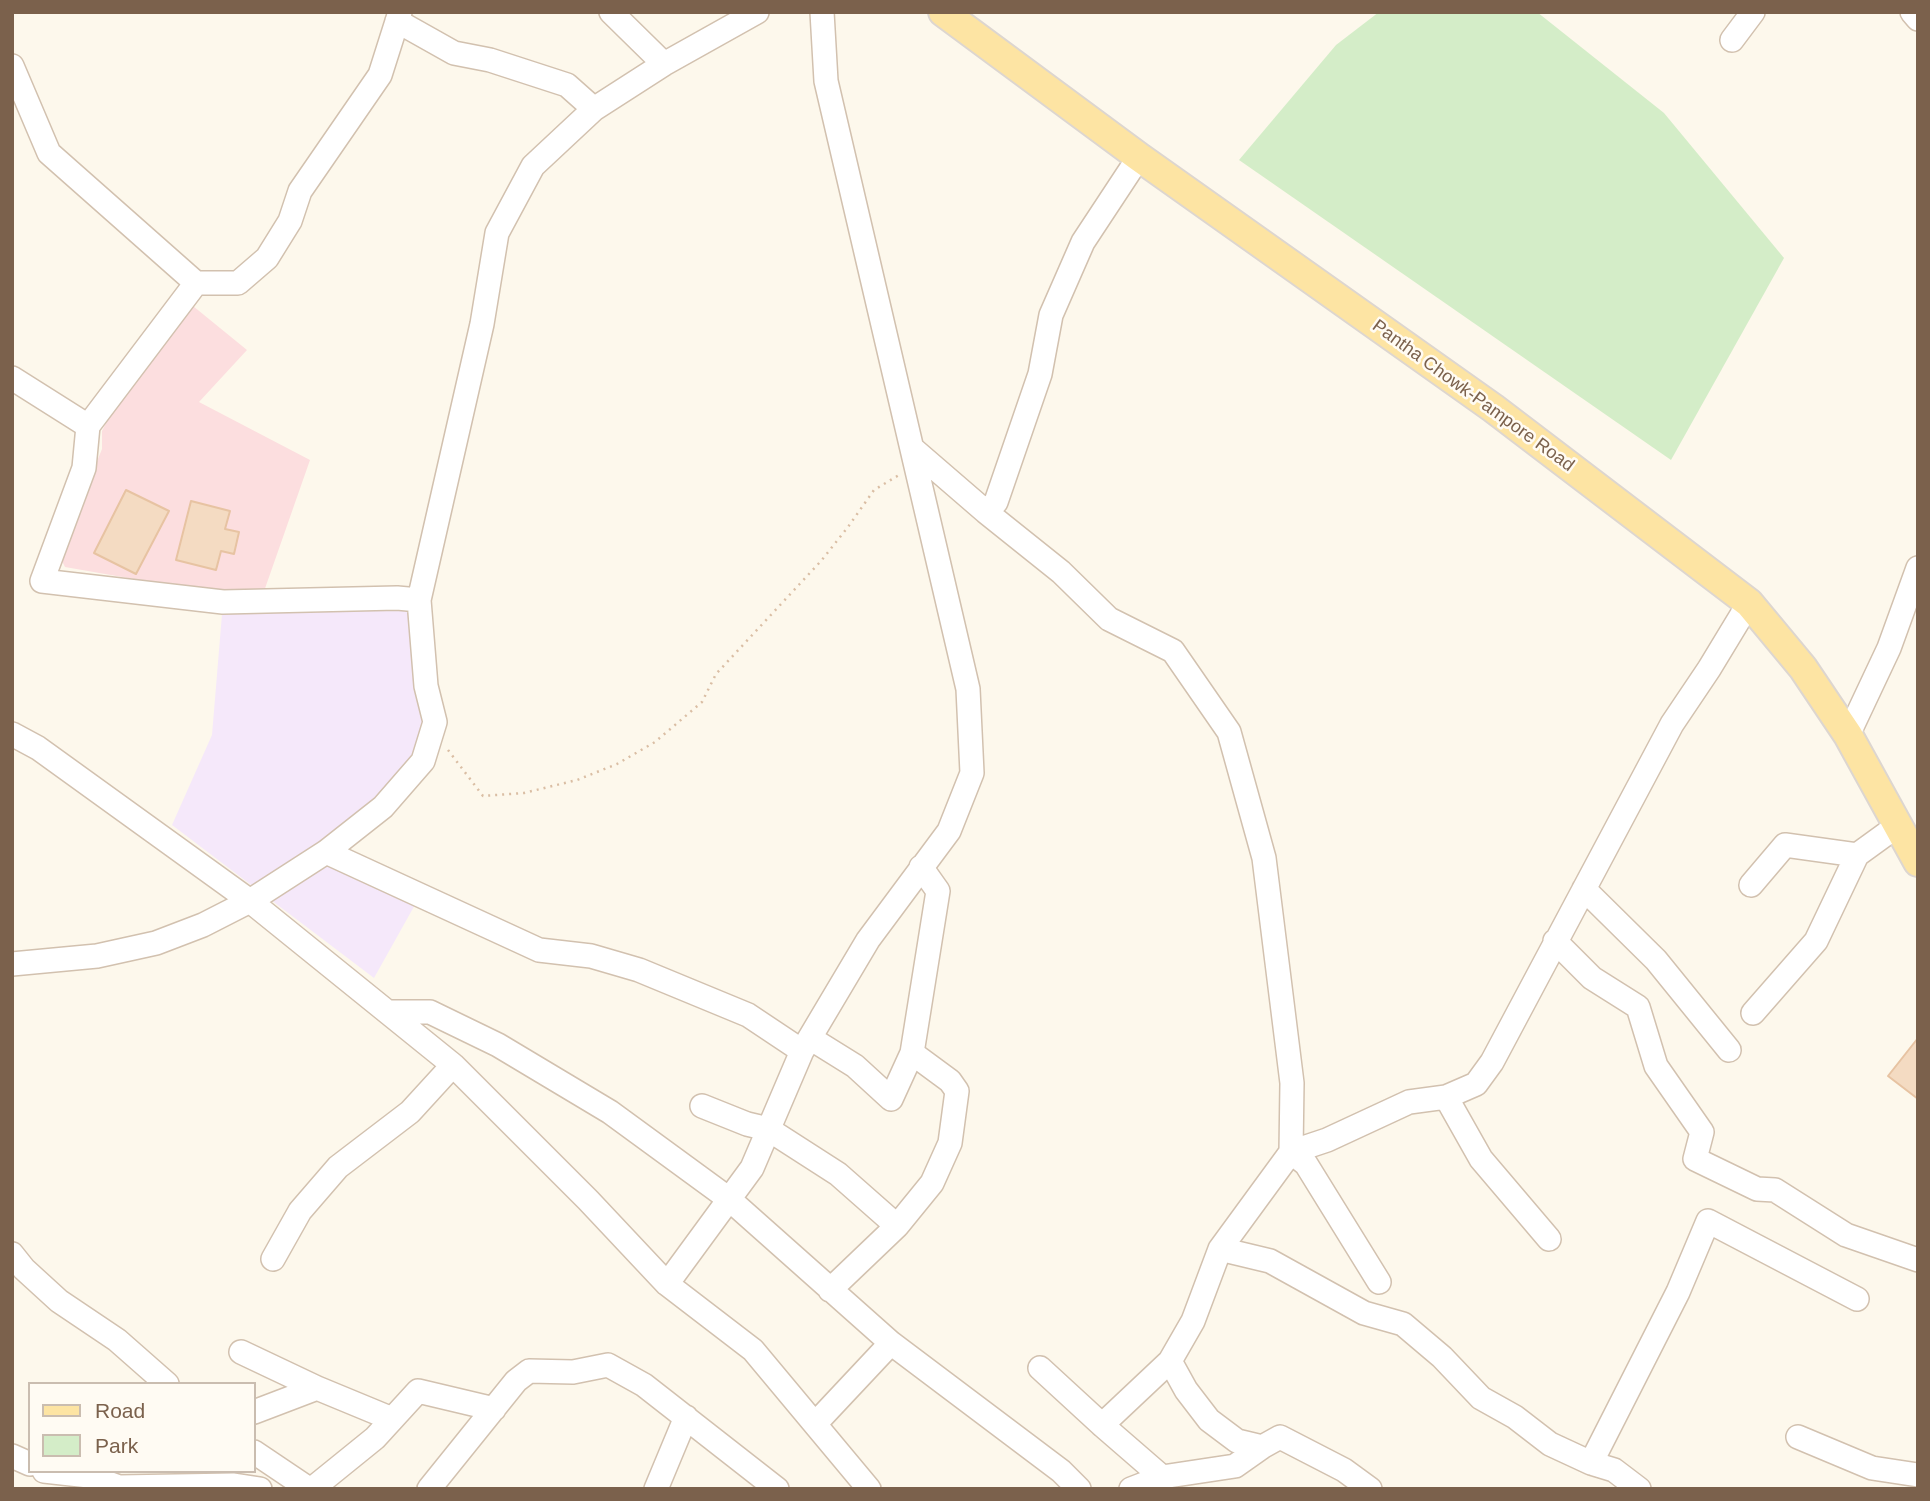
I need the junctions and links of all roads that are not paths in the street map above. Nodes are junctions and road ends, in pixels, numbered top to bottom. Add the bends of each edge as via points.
1 (611, 12) edge
2 (757, 12) edge
3 (822, 12) edge
4 (943, 12) edge
5 (1753, 12) edge
6 (1912, 12) edge
7 (398, 17) edge
8 (1918, 19) edge
9 (1732, 40) dead end
10 (664, 64) junction
11 (12, 65) edge
12 (594, 108) junction
13 (1139, 157) junction
14 (196, 283) junction
15 (12, 378) edge
16 (88, 426) junction
17 (915, 457) junction
18 (986, 512) junction
19 (1918, 568) edge
20 (419, 600) junction
21 (1749, 603) junction
22 (12, 734) edge
23 (1848, 735) junction
24 (1897, 826) junction
25 (326, 852) junction
26 (1857, 855) junction
27 (1918, 862) edge
28 (921, 867) junction
29 (1751, 885) dead end
30 (1584, 889) junction
31 (250, 901) junction
32 (1555, 940) junction
33 (12, 964) edge
34 (390, 1012) junction
35 (1753, 1013) dead end
36 (806, 1044) junction
37 (1729, 1050) dead end
38 (912, 1053) junction
39 (453, 1065) junction
40 (1446, 1097) junction
41 (702, 1106) dead end
42 (768, 1129) junction
43 (1291, 1152) junction
44 (729, 1199) junction
45 (897, 1226) junction
46 (1549, 1239) dead end
47 (1220, 1249) junction
48 (12, 1254) edge
49 (273, 1259) dead end
50 (1918, 1260) edge
51 (1379, 1282) dead end
52 (667, 1284) junction
53 (830, 1290) junction
54 (1857, 1300) dead end
55 (891, 1343) junction
56 (241, 1352) dead end
57 (1170, 1361) junction
58 (1040, 1367) dead end
59 (165, 1382) edge
60 (317, 1388) junction
61 (494, 1409) junction
62 (256, 1411) edge
63 (686, 1417) junction
64 (392, 1419) junction
65 (815, 1424) junction
66 (1101, 1426) junction
67 (1798, 1437) dead end
68 (1262, 1447) junction
69 (256, 1453) edge
70 (12, 1456) edge
71 (28, 1463) edge
72 (1591, 1463) junction
73 (62, 1473) edge
74 (1918, 1475) edge
75 (1162, 1476) junction
76 (260, 1489) edge
77 (311, 1489) edge
78 (429, 1489) edge
79 (656, 1489) edge
80 (777, 1489) edge
81 (869, 1489) edge
82 (1079, 1489) edge
83 (1130, 1489) edge
84 (1370, 1489) edge
85 (1639, 1489) edge

1 - 10 street
2 - 10 street
3 - 17 street via 826,81
4 - 13 main road, Pantha Chowk-Pampore Road
5 - 9 street
6 - 8 street
7 - 12 street via 454,53 567,85
7 - 14 street via 380,75 300,191 290,221 267,258 237,283
10 - 12 street
11 - 14 street via 49,153
12 - 20 street via 533,166 497,233 482,324
13 - 18 street via 1083,243 1051,315 1040,374 996,502
13 - 21 main road, Pantha Chowk-Pampore Road via 1493,408
14 - 16 street
15 - 16 street
16 - 20 street via 84,468 42,580 223,602
17 - 18 street
17 - 28 street via 968,689 972,773 948,831
18 - 43 street via 1061,572 1109,619 1173,651 1229,732 1264,858 1292,1083
19 - 23 street via 1889,648
20 - 25 street via 426,686 435,722 423,761 383,807
21 - 23 main road, Pantha Chowk-Pampore Road via 1803,668
21 - 30 street via 1672,724
22 - 31 street
23 - 24 main road, Pantha Chowk-Pampore Road
24 - 26 street
24 - 27 main road, Pantha Chowk-Pampore Road
25 - 31 street
25 - 36 street via 539,950 591,956 639,970
26 - 29 street via 1785,845
26 - 35 street via 1816,941
28 - 36 street via 868,940
28 - 38 street via 938,891
30 - 32 street
30 - 37 street via 1656,960
31 - 33 street via 156,943 97,956
31 - 34 street
32 - 40 street via 1492,1062 1476,1084
32 - 50 street via 1592,978 1638,1007 1656,1066 1702,1132 1695,1158 1757,1189 1775,1190 1846,1235
34 - 39 street
34 - 44 street via 430,1012 498,1045 610,1112
36 - 38 street via 855,1066 891,1099
36 - 42 street
38 - 45 street via 957,1091 950,1143 932,1183
39 - 49 street via 410,1112 338,1167 300,1211
39 - 52 street
40 - 43 street via 1409,1102
40 - 46 street via 1481,1159
41 - 42 street
42 - 44 street via 752,1168
42 - 45 street via 838,1174
43 - 47 street
43 - 51 street via 1306,1164
44 - 52 street
44 - 53 street
45 - 53 street
47 - 57 street via 1193,1321
47 - 72 street via 1270,1261 1363,1313 1403,1324 1481,1398 1550,1444
48 - 59 street via 59,1301 117,1340
52 - 65 street via 753,1350
53 - 55 street
54 - 72 street via 1708,1221 1678,1292
55 - 65 street
55 - 82 street
56 - 60 street
57 - 66 street
57 - 68 street via 1209,1420 1237,1441
58 - 66 street
60 - 62 street
60 - 64 street
61 - 63 street via 530,1371 573,1372 608,1365
61 - 64 street via 418,1391
61 - 78 street
63 - 79 street
63 - 80 street
64 - 77 street
65 - 81 street
66 - 75 street
67 - 74 street via 1872,1468
68 - 75 street via 1235,1466
68 - 84 street via 1280,1437
69 - 77 street
70 - 71 street
72 - 85 street via 1614,1470
73 - 76 street via 120,1487 234,1485
75 - 83 street

